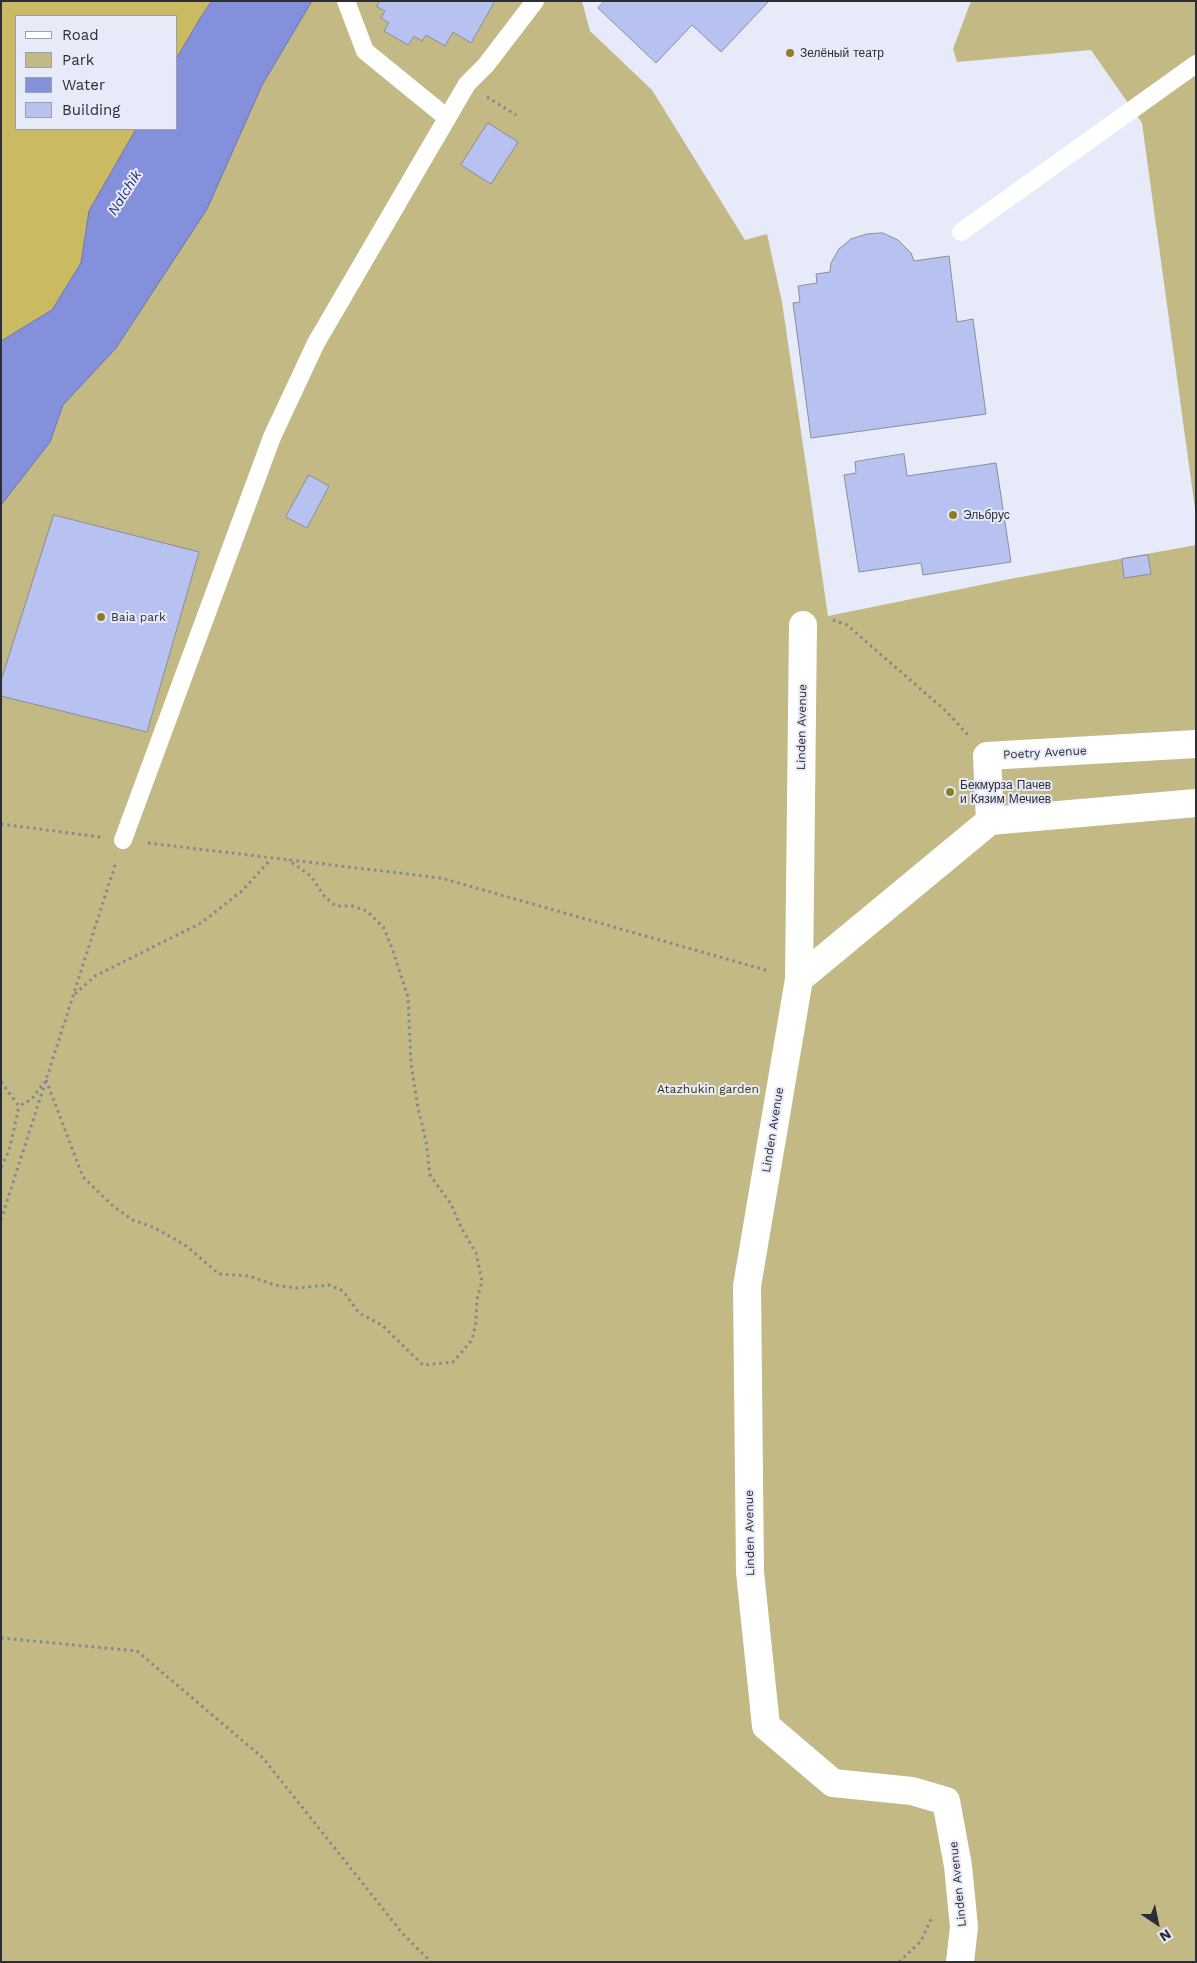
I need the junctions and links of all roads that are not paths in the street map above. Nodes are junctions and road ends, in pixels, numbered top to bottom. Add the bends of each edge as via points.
1 (346, 1) edge
2 (535, 1) edge
3 (1196, 64) edge
4 (446, 117) junction
5 (960, 232) dead end
6 (803, 624) road end
7 (1196, 744) edge
8 (1196, 803) edge
9 (990, 821) junction
10 (123, 840) road end
11 (799, 979) junction
12 (960, 1962) edge

1 - 4 lane via 364,51
2 - 4 lane via 486,65 466,84
3 - 5 lane
4 - 10 lane via 316,343 272,437
6 - 11 street, Linden Avenue
7 - 9 street, Poetry Avenue via 987,756
8 - 9 street
9 - 11 street
11 - 12 street, Linden Avenue via 748,1286 750,1572 766,1726 833,1783 912,1791 946,1801 958,1866 964,1927

